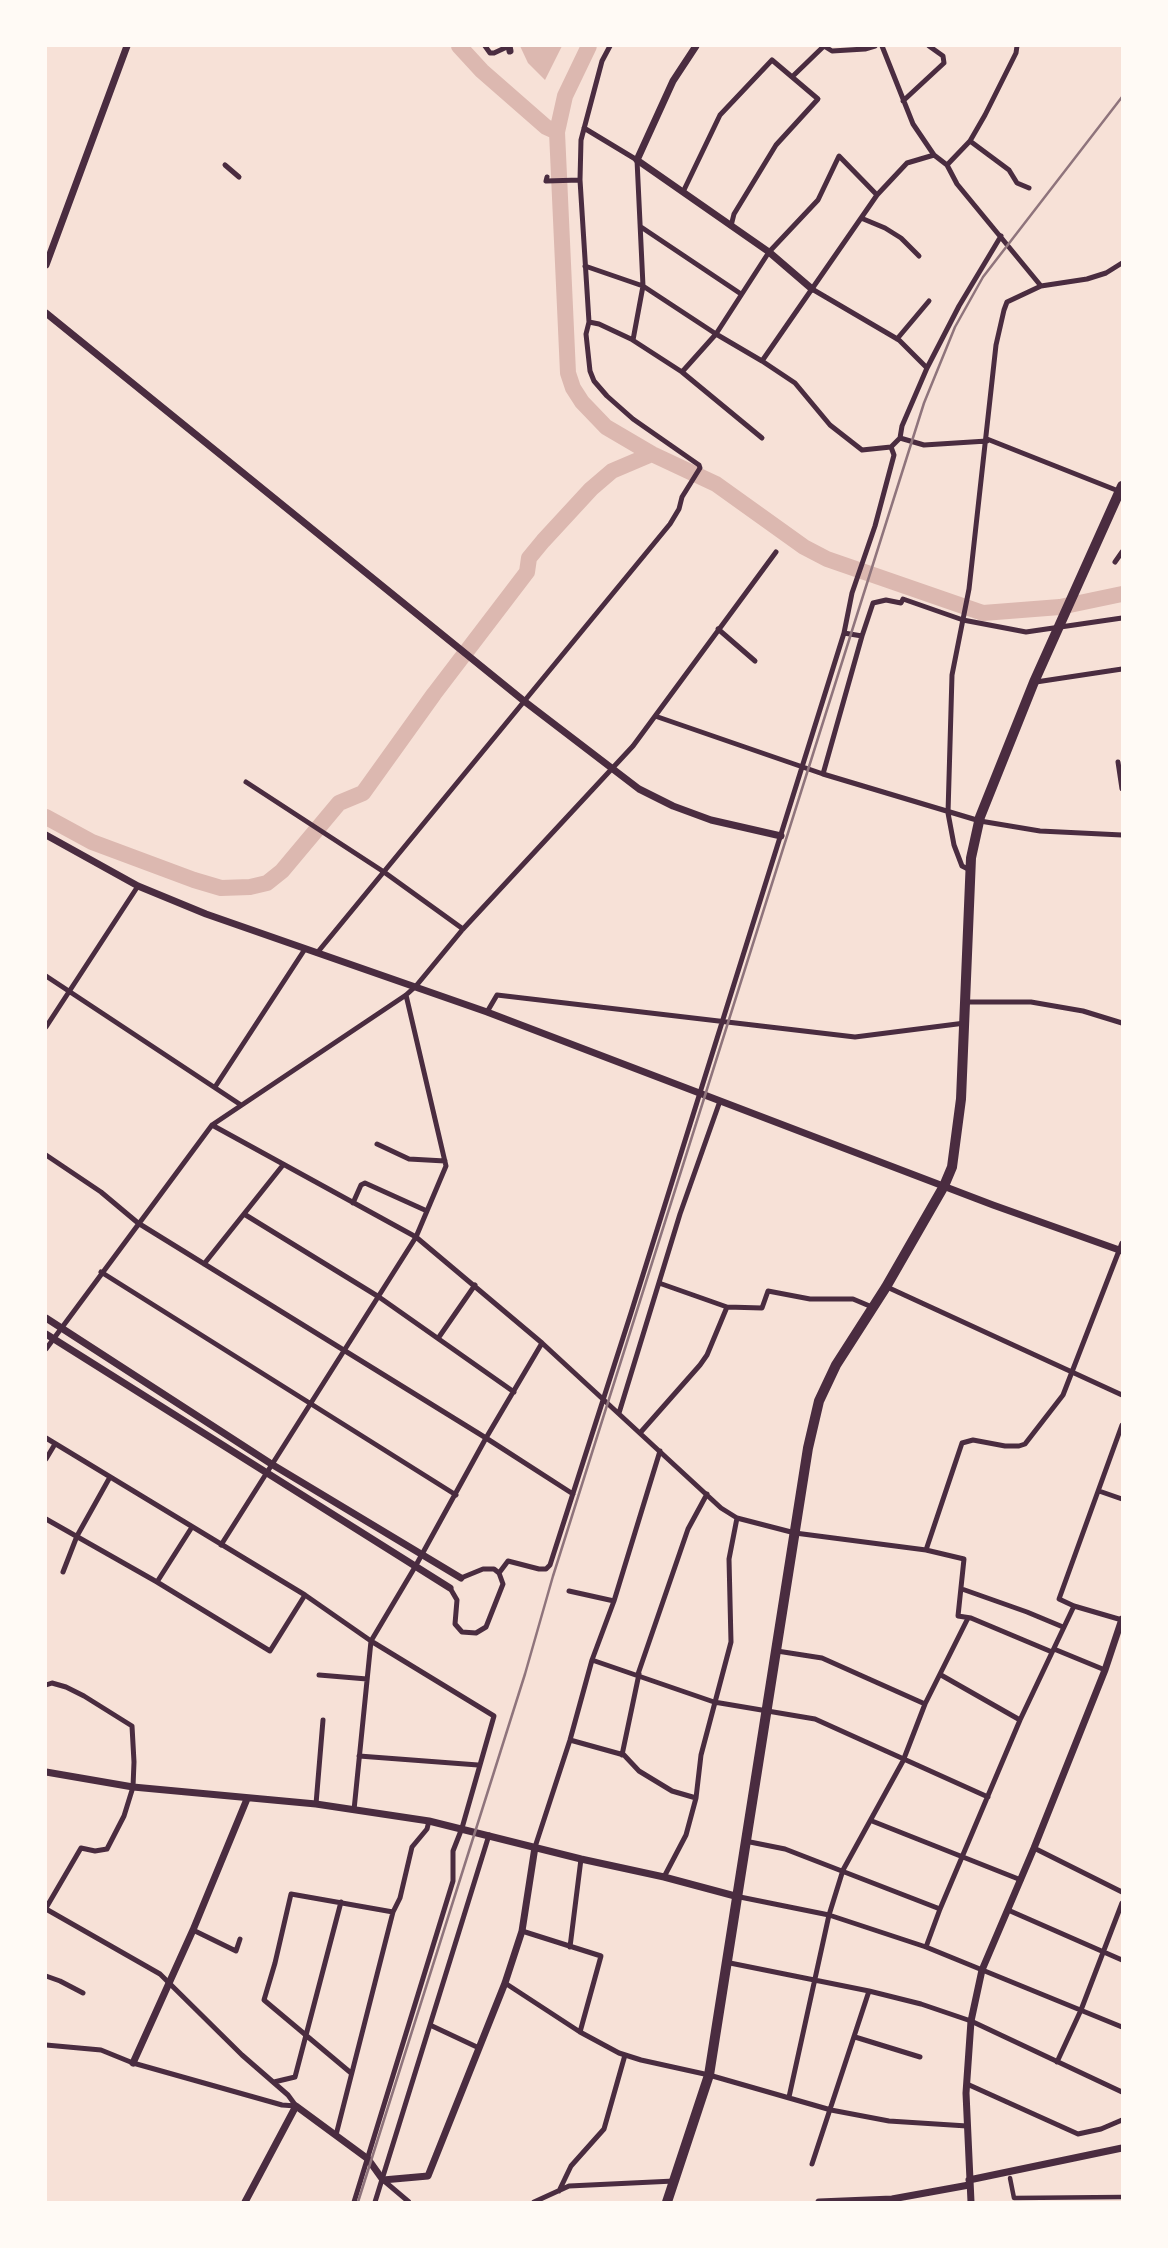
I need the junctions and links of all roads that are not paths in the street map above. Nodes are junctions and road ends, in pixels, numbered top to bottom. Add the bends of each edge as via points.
1 (127, 46) edge
2 (485, 46) edge
3 (610, 46) edge
4 (696, 46) edge
5 (824, 46) edge
6 (875, 46) edge
7 (882, 46) edge
8 (929, 46) edge
9 (1017, 46) edge
10 (509, 47) edge
11 (793, 76) junction
12 (903, 101) junction
13 (584, 128) junction
14 (970, 141) junction
15 (934, 155) junction
16 (638, 160) junction
17 (225, 165) dead end
18 (947, 165) junction
19 (239, 177) dead end
20 (549, 179) dead end
21 (580, 180) junction
22 (1029, 188) dead end
23 (683, 192) junction
24 (877, 194) junction
25 (861, 218) junction
26 (731, 226) junction
27 (641, 227) junction
28 (1001, 236) junction
29 (769, 252) junction
30 (919, 256) dead end
31 (1122, 263) edge
32 (46, 265) edge
33 (585, 266) junction
34 (643, 286) junction
35 (1041, 286) junction
36 (812, 289) junction
37 (741, 294) junction
38 (929, 301) dead end
39 (46, 313) edge
40 (589, 323) junction
41 (716, 334) junction
42 (897, 339) junction
43 (633, 340) junction
44 (762, 361) junction
45 (927, 368) junction
46 (682, 372) junction
47 (762, 438) dead end
48 (900, 438) junction
49 (987, 440) junction
50 (891, 447) junction
51 (1122, 490) edge
52 (776, 552) dead end
53 (1122, 552) edge
54 (1115, 562) dead end
55 (963, 617) junction
56 (1122, 618) edge
57 (1059, 625) junction
58 (718, 629) junction
59 (844, 633) junction
60 (862, 636) junction
61 (755, 660) dead end
62 (1122, 669) edge
63 (1034, 682) junction
64 (524, 701) junction
65 (656, 716) junction
66 (1118, 762) dead end
67 (612, 767) junction
68 (803, 767) junction
69 (823, 774) junction
70 (246, 782) dead end
71 (1122, 789) edge
72 (947, 813) junction
73 (980, 821) junction
74 (46, 835) edge
75 (1122, 835) edge
76 (781, 836) junction
77 (970, 870) junction
78 (384, 872) junction
79 (138, 886) junction
80 (463, 929) junction
81 (305, 949) junction
82 (317, 953) junction
83 (46, 976) edge
84 (416, 986) junction
85 (69, 991) junction
86 (406, 995) junction
87 (964, 1002) junction
88 (487, 1012) junction
89 (722, 1021) junction
90 (965, 1023) junction
91 (1122, 1023) edge
92 (46, 1027) edge
93 (215, 1087) junction
94 (700, 1093) junction
95 (720, 1101) junction
96 (241, 1105) junction
97 (212, 1125) junction
98 (377, 1144) dead end
99 (46, 1155) edge
100 (445, 1161) junction
101 (283, 1165) junction
102 (944, 1186) junction
103 (353, 1203) junction
104 (427, 1211) junction
105 (244, 1214) junction
106 (138, 1223) junction
107 (416, 1237) junction
108 (1121, 1248) edge
109 (204, 1264) junction
110 (101, 1272) junction
111 (659, 1283) junction
112 (475, 1285) junction
113 (886, 1287) junction
114 (379, 1297) junction
115 (727, 1307) junction
116 (872, 1307) junction
117 (46, 1318) edge
118 (61, 1327) junction
119 (49, 1336) edge
120 (439, 1337) junction
121 (542, 1343) junction
122 (46, 1349) edge
123 (344, 1350) junction
124 (1072, 1374) junction
125 (514, 1392) junction
126 (1122, 1395) edge
127 (603, 1398) junction
128 (310, 1404) junction
129 (619, 1413) junction
130 (1122, 1425) edge
131 (640, 1433) junction
132 (46, 1437) edge
133 (486, 1438) junction
134 (55, 1444) junction
135 (660, 1451) junction
136 (46, 1459) edge
137 (273, 1465) junction
138 (266, 1474) junction
139 (110, 1477) junction
140 (1099, 1491) junction
141 (573, 1494) junction
142 (707, 1494) junction
143 (456, 1495) junction
144 (1122, 1499) edge
145 (737, 1518) junction
146 (46, 1519) edge
147 (192, 1527) junction
148 (795, 1533) junction
149 (77, 1536) junction
150 (221, 1545) junction
151 (926, 1550) junction
152 (422, 1555) junction
153 (415, 1567) junction
154 (63, 1572) dead end
155 (499, 1573) junction
156 (461, 1578) joint
157 (157, 1582) junction
158 (450, 1588) joint
159 (962, 1589) junction
160 (569, 1591) dead end
161 (305, 1595) junction
162 (614, 1601) junction
163 (1074, 1606) junction
164 (968, 1618) junction
165 (1122, 1620) edge
166 (1063, 1627) junction
167 (371, 1641) junction
168 (777, 1651) junction
169 (1053, 1651) junction
170 (592, 1660) junction
171 (1105, 1670) junction
172 (639, 1674) junction
173 (319, 1675) dead end
174 (941, 1675) junction
175 (367, 1679) junction
176 (46, 1685) edge
177 (714, 1702) junction
178 (925, 1704) junction
179 (768, 1710) junction
180 (323, 1720) dead end
181 (1020, 1720) junction
182 (570, 1740) junction
183 (622, 1755) junction
184 (359, 1756) junction
185 (903, 1761) junction
186 (478, 1765) junction
187 (46, 1772) edge
188 (133, 1787) junction
189 (988, 1797) junction
190 (696, 1798) junction
191 (247, 1799) junction
192 (316, 1804) junction
193 (354, 1810) junction
194 (429, 1821) junction
195 (872, 1821) junction
196 (462, 1828) junction
197 (489, 1835) junction
198 (745, 1841) junction
199 (535, 1847) junction
200 (1034, 1848) junction
201 (962, 1857) junction
202 (581, 1859) junction
203 (844, 1870) junction
204 (664, 1877) junction
205 (1021, 1880) junction
206 (1122, 1892) edge
207 (736, 1896) junction
208 (341, 1902) junction
209 (1122, 1903) edge
210 (46, 1909) edge
211 (940, 1909) junction
212 (1008, 1910) junction
213 (393, 1912) junction
214 (829, 1915) junction
215 (193, 1930) junction
216 (522, 1931) junction
217 (240, 1939) dead end
218 (570, 1947) junction
219 (926, 1947) junction
220 (1104, 1952) junction
221 (1122, 1960) edge
222 (725, 1962) junction
223 (982, 1970) junction
224 (46, 1976) edge
225 (815, 1980) junction
226 (169, 1982) junction
227 (505, 1983) junction
228 (869, 1991) junction
229 (83, 1993) dead end
230 (1082, 2010) junction
231 (971, 2021) junction
232 (430, 2025) junction
233 (1122, 2028) edge
234 (580, 2032) junction
235 (306, 2036) junction
236 (855, 2037) junction
237 (46, 2045) edge
238 (479, 2048) junction
239 (625, 2054) junction
240 (920, 2057) dead end
241 (1057, 2062) junction
242 (133, 2063) junction
243 (351, 2073) junction
244 (709, 2075) junction
245 (274, 2082) junction
246 (967, 2084) junction
247 (1122, 2092) edge
248 (789, 2097) junction
249 (296, 2106) junction
250 (831, 2109) junction
251 (1122, 2120) edge
252 (967, 2126) junction
253 (336, 2135) junction
254 (1122, 2148) edge
255 (368, 2159) junction
256 (813, 2165) dead end
257 (1010, 2178) dead end
258 (383, 2180) junction
259 (674, 2181) junction
260 (969, 2183) junction
261 (559, 2190) junction
262 (1122, 2197) edge
263 (245, 2203) edge
264 (354, 2203) edge
265 (375, 2203) edge
266 (410, 2203) edge
267 (534, 2203) edge
268 (667, 2203) edge
269 (819, 2203) edge
270 (971, 2203) edge

1 - 32 street
2 - 10 street via 494,53
3 - 13 street
4 - 16 street via 673,81
5 - 6 street via 832,51
5 - 11 street
7 - 12 street
8 - 12 street via 943,56 943,63
9 - 14 street
11 - 23 street via 772,60 720,116
11 - 26 street via 818,99 776,145
12 - 15 street
13 - 16 street
13 - 21 street
14 - 18 street
14 - 22 street via 1009,170 1017,183
15 - 18 street
15 - 24 street via 907,163
16 - 23 street
16 - 27 street
17 - 19 street
18 - 28 street via 957,184
20 - 21 street
21 - 33 street
23 - 26 street
24 - 25 street
24 - 29 street via 839,156 818,200
25 - 30 street via 901,238
25 - 36 street
26 - 29 street
27 - 34 street
27 - 37 street
28 - 35 street
28 - 45 street
29 - 36 street
29 - 37 street
31 - 35 street via 1087,279
33 - 34 street
33 - 40 street
34 - 41 street
34 - 43 street
35 - 49 street via 1007,302 1004,310
36 - 42 street
36 - 44 street
37 - 41 street
38 - 42 street
39 - 64 street
40 - 43 street
40 - 64 street via 587,359 594,381 633,419 699,465 698,472 670,524
41 - 44 street
41 - 46 street
42 - 45 street
43 - 46 street
44 - 50 street via 795,383 830,425 862,450
45 - 48 street
46 - 47 street
48 - 49 street via 924,445
48 - 50 street
49 - 51 street
49 - 55 street
50 - 59 street via 894,456
51 - 57 highway
52 - 58 street
53 - 54 street
55 - 57 street via 1026,632
55 - 60 street via 903,599 901,603 886,600 873,603
55 - 72 street via 952,675
56 - 57 street
57 - 63 highway
58 - 61 street
58 - 65 street
59 - 60 street
59 - 68 street
60 - 69 street
62 - 63 street
63 - 73 highway
64 - 67 street
64 - 78 street
65 - 67 street
65 - 68 street
66 - 71 street
67 - 76 street via 639,789 673,806
67 - 80 street
68 - 69 street
68 - 76 street
69 - 72 street
70 - 78 street
72 - 73 street
72 - 77 street via 962,866
73 - 75 street via 1040,831
73 - 77 highway
74 - 79 street
76 - 89 street
77 - 87 highway
78 - 80 street
78 - 82 street
79 - 81 street
79 - 85 street
80 - 84 street
81 - 82 street
81 - 93 street
82 - 84 street
83 - 85 street
84 - 86 street
84 - 88 street
85 - 92 street
85 - 93 street
86 - 96 street
86 - 100 street
87 - 90 highway
87 - 91 street via 1031,1002
88 - 89 street via 497,995
88 - 94 street
89 - 90 street via 855,1037
89 - 94 street
90 - 102 highway via 958,1133
93 - 96 street
94 - 95 street
94 - 127 street
95 - 102 street
95 - 111 street
96 - 97 street
97 - 101 street
97 - 106 street
98 - 100 street via 410,1159
99 - 106 street
100 - 104 street
101 - 103 street
101 - 105 street
102 - 108 street
102 - 113 highway
103 - 104 street via 365,1183
103 - 107 street
104 - 107 street
105 - 109 street
105 - 114 street
106 - 109 street
106 - 110 street
107 - 112 street
107 - 114 street
108 - 124 street
109 - 123 street
110 - 118 street
110 - 128 street
111 - 115 street
111 - 129 street
112 - 120 street
112 - 121 street
113 - 116 highway
113 - 124 street
114 - 120 street
114 - 123 street
115 - 116 street via 762,1308 768,1291 810,1299 853,1299
115 - 131 street via 707,1355
116 - 148 highway via 819,1401
117 - 118 street
118 - 119 street
118 - 137 street
119 - 122 street
119 - 138 street
120 - 125 street
121 - 125 street
121 - 127 street
123 - 128 street
123 - 133 street
124 - 126 street
124 - 151 street via 1063,1395 1025,1444 962,1443
125 - 133 street
127 - 129 street
127 - 141 street
128 - 137 street
128 - 143 street
129 - 131 street
130 - 140 street
131 - 135 street
132 - 134 street
133 - 141 street
133 - 143 street
134 - 136 street
134 - 139 street
135 - 142 street
135 - 162 street
137 - 138 street
137 - 152 street
138 - 150 street
138 - 153 street
139 - 147 street
139 - 149 street
140 - 144 street
140 - 163 street via 1059,1599
141 - 155 street via 548,1568 509,1561
142 - 145 street
142 - 172 street via 688,1529
143 - 152 street
145 - 148 street
145 - 177 street via 729,1559 731,1642
146 - 149 street
147 - 150 street
147 - 157 street
148 - 151 street
148 - 168 highway
149 - 154 street
149 - 157 street
150 - 161 street
151 - 159 street via 964,1559
152 - 153 street
152 - 156 street
153 - 158 street
153 - 167 street
155 - 156 street via 483,1569
155 - 158 street via 503,1584 499,1595 486,1627 476,1633 462,1632 455,1624 457,1600
157 - 161 street via 270,1651
159 - 164 street via 958,1616
159 - 166 street
160 - 162 street
161 - 167 street
162 - 170 street
163 - 165 street
163 - 166 street
164 - 169 street
164 - 174 street
165 - 171 street
166 - 169 street
167 - 175 street
167 - 186 street via 494,1716
168 - 178 street via 822,1658
168 - 179 highway
169 - 171 street
169 - 181 street
170 - 172 street
170 - 182 street
171 - 200 street
172 - 177 street
172 - 183 street
173 - 175 street
174 - 178 street
174 - 181 street
175 - 184 street
176 - 188 street via 66,1687 132,1726
177 - 179 street
177 - 190 street
178 - 185 street
179 - 185 street via 815,1719
179 - 198 highway
180 - 192 street
181 - 189 street
182 - 183 street
182 - 199 street
183 - 190 street via 672,1791
184 - 186 street
184 - 193 street
185 - 189 street
185 - 195 street
186 - 196 street
187 - 188 street
188 - 191 street
188 - 210 street via 107,1849 81,1848
189 - 201 street
190 - 204 street via 686,1835
191 - 192 street
191 - 215 street
192 - 193 street
193 - 194 street
194 - 196 street
194 - 213 street via 412,1847
195 - 201 street
195 - 203 street
196 - 197 street
196 - 255 street via 453,1851 453,1881
197 - 199 street
197 - 232 street
198 - 203 street via 785,1849
198 - 207 highway
199 - 202 street
199 - 216 street
200 - 205 street
200 - 206 street
201 - 205 street
201 - 211 street
202 - 204 street
202 - 218 street
203 - 211 street
203 - 214 street
204 - 207 street
205 - 212 street
207 - 214 street
207 - 222 highway
208 - 213 street
208 - 235 street
208 - 235 street via 291,1894 264,2000
209 - 220 street
210 - 226 street
211 - 219 street
212 - 220 street
212 - 223 street
213 - 243 street
214 - 219 street
214 - 225 street
215 - 217 street via 236,1951
215 - 226 street
216 - 218 street
216 - 227 street
218 - 234 street via 601,1956
219 - 223 street
220 - 221 street
220 - 230 street
222 - 225 street
222 - 244 highway
223 - 230 street
223 - 231 street
224 - 229 street
225 - 228 street
225 - 248 street
226 - 242 street
226 - 245 street
227 - 234 street
227 - 238 street
228 - 231 street
228 - 236 street
230 - 233 street
230 - 241 street
231 - 241 street
231 - 246 street
232 - 238 street
232 - 258 street
234 - 239 street
235 - 243 street
235 - 245 street via 295,2077
236 - 240 street
236 - 250 street
237 - 242 street via 101,2050
238 - 258 street via 428,2176
239 - 244 street
239 - 261 street via 604,2129 571,2166
241 - 247 street
242 - 249 street
243 - 253 street
244 - 248 street
244 - 259 highway
245 - 249 street
246 - 251 street via 1078,2134
246 - 252 street
248 - 250 street
249 - 253 street
249 - 263 street
250 - 252 street via 889,2121
250 - 256 street
252 - 260 street
253 - 255 street
254 - 260 street
255 - 258 street
255 - 264 street
257 - 262 street via 1014,2198
258 - 265 street
258 - 266 street
259 - 261 street
259 - 268 highway
260 - 269 street via 892,2199
260 - 270 street
261 - 267 street

